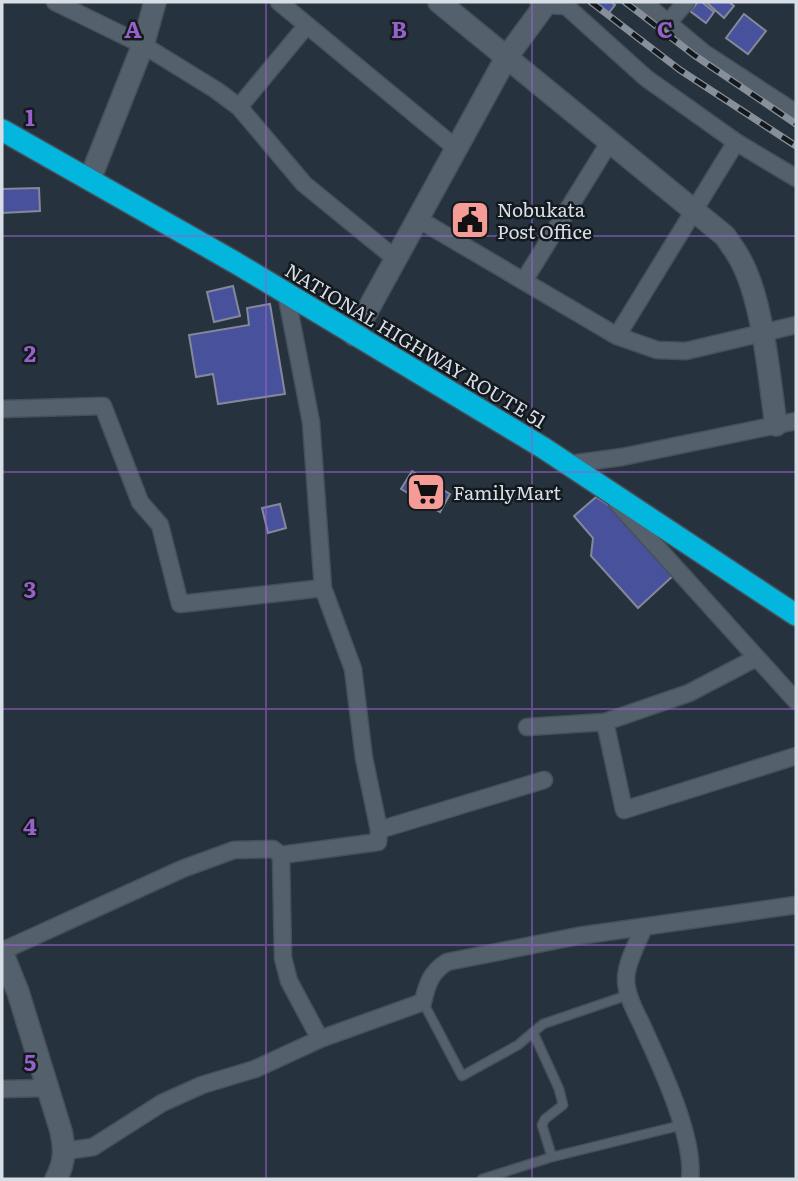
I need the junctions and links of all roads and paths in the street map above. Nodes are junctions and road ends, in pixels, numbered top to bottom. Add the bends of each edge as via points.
1 (55, 2) edge
2 (155, 2) edge
3 (279, 2) edge
4 (439, 2) edge
5 (643, 2) edge
6 (686, 2) edge
7 (543, 3) edge
8 (668, 23) junction
9 (307, 25) junction
10 (143, 46) junction
11 (506, 58) junction
12 (239, 107) junction
13 (796, 113) edge
14 (2, 130) edge
15 (737, 142) junction
16 (609, 143) junction
17 (457, 149) junction
18 (90, 178) junction
19 (796, 178) edge
20 (693, 209) junction
21 (418, 219) junction
22 (396, 259) junction
23 (525, 279) junction
24 (286, 293) junction
25 (796, 326) edge
26 (762, 333) junction
27 (354, 335) junction
28 (617, 336) junction
29 (2, 409) edge
30 (786, 423) edge
31 (570, 464) junction
32 (598, 482) junction
33 (323, 588) junction
34 (796, 615) edge
35 (756, 658) junction
36 (796, 701) edge
37 (605, 722) junction
38 (527, 727) dead end
39 (796, 756) edge
40 (544, 780) dead end
41 (379, 830) junction
42 (281, 855) junction
43 (796, 905) edge
44 (644, 927) junction
45 (2, 952) edge
46 (628, 995) junction
47 (423, 1002) junction
48 (533, 1032) junction
49 (320, 1039) junction
50 (48, 1088) junction
51 (2, 1089) edge
52 (682, 1125) junction
53 (65, 1151) junction
54 (551, 1157) junction
55 (57, 1179) edge
56 (482, 1179) edge
57 (690, 1179) edge

1 - 10 street
2 - 10 street
3 - 9 street
4 - 11 street
5 - 8 street
6 - 8 street
7 - 11 street
7 - 15 street via 566,6 646,78
8 - 13 street via 704,53
9 - 12 street
9 - 17 street
10 - 12 street
10 - 18 street
11 - 16 street
11 - 17 street
12 - 22 street via 304,184
14 - 18 highway, NATIONAL HIGHWAY ROUTE 51
15 - 19 street
15 - 20 street
16 - 20 street
16 - 23 street
17 - 21 street
18 - 24 highway, NATIONAL HIGHWAY ROUTE 51
20 - 26 street via 725,236 741,260
20 - 28 street
21 - 22 street
21 - 23 street
22 - 27 street
23 - 28 street
24 - 27 highway, NATIONAL HIGHWAY ROUTE 51
24 - 33 street via 310,422
25 - 26 street
26 - 28 street via 686,351 657,350
26 - 30 street
27 - 31 highway, NATIONAL HIGHWAY ROUTE 51
29 - 33 street via 103,406 140,502 160,524 180,604
30 - 31 street
31 - 32 highway, NATIONAL HIGHWAY ROUTE 51
32 - 34 highway, NATIONAL HIGHWAY ROUTE 51
32 - 35 street
33 - 41 street via 353,669
35 - 36 street
35 - 37 street via 690,693
37 - 38 street
37 - 39 street via 624,810
40 - 41 street
41 - 42 street via 378,842
42 - 45 street via 274,849 234,850 182,869
42 - 49 street via 283,958 289,981
43 - 44 street
44 - 46 street via 626,976
44 - 47 street via 447,962 435,970
45 - 50 street
46 - 48 lane via 543,1024
46 - 52 street
47 - 48 lane via 462,1076
47 - 49 street
48 - 54 lane via 563,1105 542,1125
49 - 53 street via 255,1069 162,1102 93,1147
50 - 51 street
50 - 53 street
52 - 54 lane
52 - 57 street via 692,1165
53 - 55 street
54 - 56 lane

